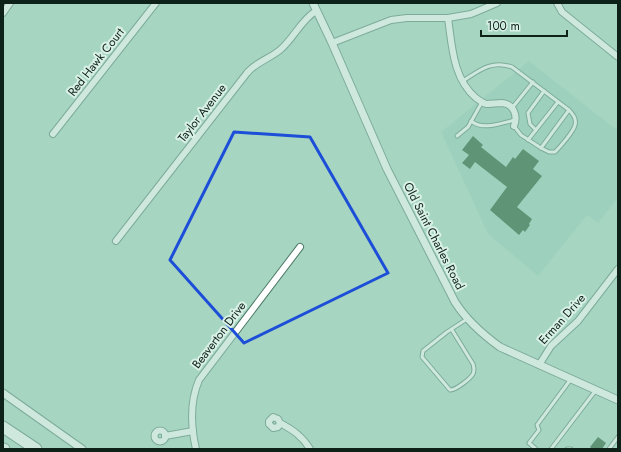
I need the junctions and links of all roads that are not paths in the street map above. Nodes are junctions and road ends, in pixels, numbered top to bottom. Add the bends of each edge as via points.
1 (10, 3) edge
2 (156, 3) edge
3 (313, 3) edge
4 (497, 3) edge
5 (557, 3) edge
6 (316, 11) junction
7 (3, 13) edge
8 (448, 18) junction
9 (332, 43) junction
10 (618, 57) edge
11 (463, 81) junction
12 (532, 82) junction
13 (544, 91) junction
14 (482, 102) junction
15 (558, 102) junction
16 (512, 108) junction
17 (569, 110) junction
18 (471, 121) junction
19 (515, 123) junction
20 (536, 130) junction
21 (53, 134) dead end
22 (457, 136) dead end
23 (528, 140) junction
24 (540, 148) junction
25 (116, 241) dead end
26 (300, 247) dead end
27 (618, 269) edge
28 (467, 319) junction
29 (452, 330) junction
30 (539, 365) junction
31 (571, 379) junction
32 (596, 390) junction
33 (3, 393) edge
34 (618, 400) edge
35 (280, 424) dead end
36 (3, 427) edge
37 (193, 431) junction
38 (165, 436) dead end
39 (618, 437) edge
40 (551, 448) edge
41 (36, 449) edge
42 (82, 449) edge
43 (196, 449) edge
44 (310, 449) edge
45 (536, 449) edge
46 (567, 449) edge
47 (571, 449) edge
48 (609, 449) edge

1 - 7 street
2 - 21 street, Red Hawk Court
3 - 6 street, Old Saint Charles Road
4 - 8 street via 471,14
5 - 10 street via 562,12
6 - 9 street, Old Saint Charles Road
6 - 25 street, Taylor Avenue via 308,15 279,51 246,73
8 - 9 street via 391,20
8 - 11 street via 457,70
9 - 28 street, Old Saint Charles Road via 387,169 451,295
11 - 12 lane via 482,69 500,64 512,67
11 - 14 street
12 - 13 lane
12 - 16 lane
13 - 15 lane
13 - 20 lane via 528,113 530,124
14 - 16 street via 504,103
14 - 18 lane
15 - 17 lane
15 - 20 lane
16 - 19 street
17 - 24 lane
17 - 24 lane via 576,122 573,129 555,152
18 - 19 lane via 482,127
18 - 22 lane
19 - 23 lane via 521,135
20 - 23 lane
23 - 24 lane
26 - 37 street, Beaverton Drive via 199,380 193,399
27 - 30 street, Erman Drive via 578,321 551,346
28 - 29 lane
28 - 30 street, Old Saint Charles Road via 500,347
29 - 29 lane via 429,346 422,355 450,390 454,390 472,375 475,369
30 - 31 street, Old Saint Charles Road
31 - 32 street, Old Saint Charles Road
31 - 45 lane via 536,425 539,430 530,443
32 - 34 street, Old Saint Charles Road
32 - 40 lane
33 - 42 street
35 - 44 street via 299,435
36 - 41 highway
37 - 38 street
37 - 43 street, Beaverton Drive
39 - 48 lane
46 - 47 lane

